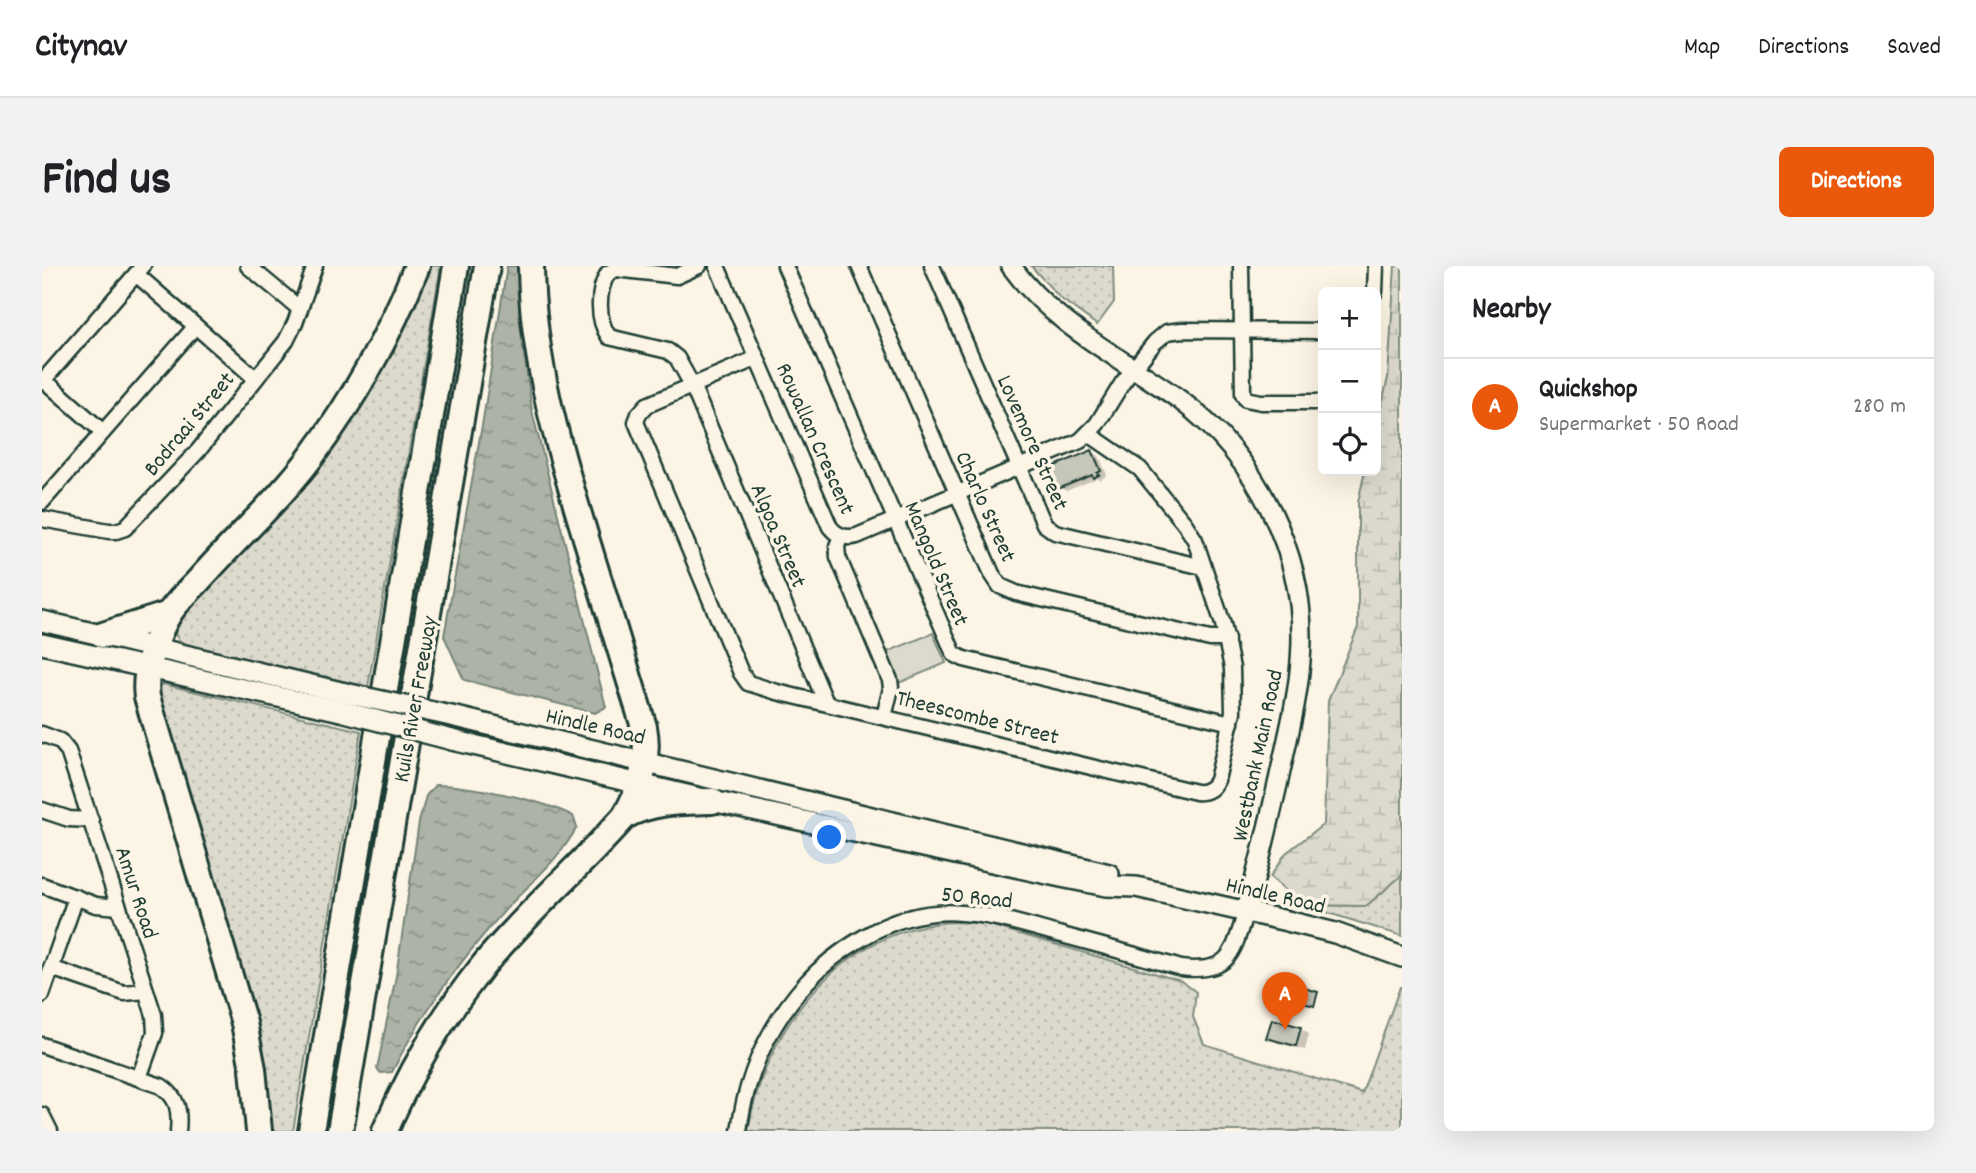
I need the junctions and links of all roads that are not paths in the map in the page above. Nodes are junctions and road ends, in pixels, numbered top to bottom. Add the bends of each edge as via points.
1 (248, 266) edge
2 (315, 266) edge
3 (417, 266) edge
4 (456, 266) edge
5 (487, 266) edge
6 (531, 266) edge
7 (699, 266) edge
8 (717, 266) edge
9 (785, 266) edge
10 (859, 266) edge
11 (932, 266) edge
12 (1011, 266) edge
13 (1241, 266) edge
14 (1376, 266) edge
15 (139, 270) edge
16 (1375, 287) edge
17 (300, 309) junction
18 (195, 327) junction
19 (1241, 329) junction
20 (1318, 331) edge
21 (757, 358) junction
22 (1134, 370) junction
23 (255, 378) junction
24 (43, 381) edge
25 (692, 385) junction
26 (1318, 402) edge
27 (103, 432) junction
28 (1089, 434) junction
29 (1019, 467) junction
30 (956, 494) junction
31 (42, 502) edge
32 (42, 519) edge
33 (895, 520) junction
34 (841, 536) junction
35 (1203, 567) junction
36 (169, 614) junction
37 (42, 621) edge
38 (103, 635) junction
39 (1227, 639) junction
40 (42, 644) edge
41 (152, 658) junction
42 (343, 702) junction
43 (826, 703) junction
44 (884, 717) junction
45 (1231, 723) junction
46 (42, 734) edge
47 (642, 772) junction
48 (712, 801) junction
49 (42, 810) edge
50 (625, 816) junction
51 (91, 820) junction
52 (42, 885) edge
53 (1136, 887) junction
54 (76, 897) junction
55 (119, 907) junction
56 (1246, 911) junction
57 (1402, 957) edge
58 (51, 968) junction
59 (146, 992) junction
60 (42, 995) edge
61 (42, 1045) edge
62 (139, 1078) junction
63 (42, 1115) edge
64 (50, 1131) edge
65 (178, 1131) edge
66 (259, 1131) edge
67 (311, 1131) edge
68 (340, 1131) edge
69 (385, 1131) edge
70 (740, 1131) edge

1 - 17 street
2 - 17 street, Bodraai Street
3 - 36 highway via 378,353 310,458
4 - 67 highway, Kuils River Freeway
5 - 68 highway, Kuils River Freeway
6 - 47 highway via 536,337 552,424 644,727 647,743
7 - 25 street, Algoa Street via 677,276 616,269 605,276 600,299 609,337 668,351
8 - 21 street, Rowallan Crescent
9 - 33 street, Mangold Street
10 - 30 street, Charlo Street
11 - 29 street, Lovemore Street
12 - 22 street, Westbank Main Road via 1056,315
13 - 19 street
14 - 16 street
15 - 18 street
15 - 24 street
17 - 23 street, Bodraai Street via 286,341
18 - 23 street
18 - 27 street
19 - 20 street, Rowallan Crescent
19 - 22 street, Rowallan Crescent via 1167,332
19 - 26 street via 1246,398
21 - 25 street, Theescombe Street
21 - 34 street, Rowallan Crescent via 830,527
22 - 28 street, Rowallan Crescent
22 - 56 street, Westbank Main Road via 1205,421 1242,463 1273,514 1292,565 1301,621 1298,690
23 - 32 street, Bodraai Street via 198,451 125,528 109,531
24 - 27 street
25 - 43 street, Algoa Street
25 - 43 street, Theescombe Street via 647,405 636,422 687,547 748,683
27 - 31 street
28 - 29 street, Rowallan Crescent
28 - 35 street, Theescombe Street via 1148,478 1191,532
29 - 30 street, Rowallan Crescent
29 - 35 street, Lovemore Street via 1049,530
30 - 33 street, Rowallan Crescent
30 - 39 street, Charlo Street via 992,574 1004,590 1210,639
33 - 34 street, Rowallan Crescent via 857,536
33 - 45 street, Mangold Street via 949,645 959,657
34 - 44 street via 838,557 890,680
35 - 39 street, Theescombe Street
36 - 38 highway
36 - 41 highway
37 - 38 main road, Hindle Road
38 - 41 main road, Hindle Road
39 - 45 street, Theescombe Street via 1232,668
40 - 41 main road, Hindle Road
41 - 42 main road, Hindle Road
41 - 66 highway via 146,682 148,697 244,1023
42 - 47 main road, Hindle Road, bridge via 456,717
42 - 47 main road, Hindle Road, bridge via 452,740
43 - 44 street, Theescombe Street
44 - 45 street, Theescombe Street via 1200,793 1215,784
46 - 51 street, Amur Road via 57,738 66,747
47 - 48 main road, Hindle Road
47 - 50 highway
47 - 53 main road, Hindle Road via 1067,863
48 - 50 highway via 664,802
48 - 53 main road, Hindle Road via 1061,877
49 - 51 street
50 - 69 highway via 483,966 416,1064
51 - 55 street, Amur Road
52 - 54 street
53 - 56 main road, Hindle Road
54 - 55 street
54 - 58 street
55 - 59 street, Amur Road
56 - 57 main road, Hindle Road via 1335,933
56 - 70 street, 50 Road via 1232,950 1216,967 1206,969 1181,968 989,915 940,912 881,926 831,958 776,1021 750,1079
58 - 59 street via 124,993
58 - 60 street
59 - 62 street, Amur Road via 155,1029
61 - 62 street
62 - 65 street via 161,1086 173,1097 179,1110
63 - 64 street

